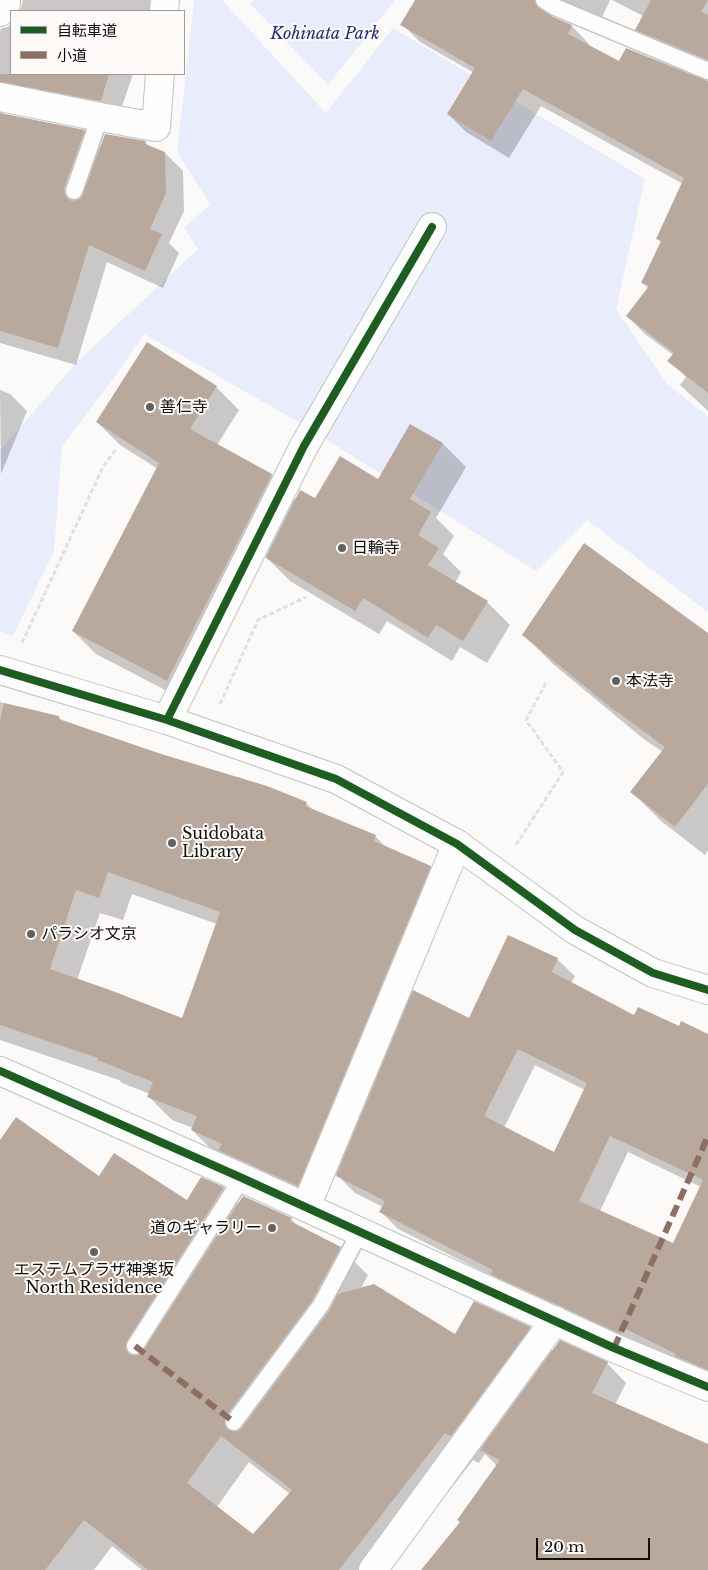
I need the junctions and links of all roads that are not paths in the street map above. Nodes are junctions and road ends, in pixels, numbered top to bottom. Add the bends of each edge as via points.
1 (6, 0) edge
2 (544, 0) edge
3 (0, 12) edge
4 (708, 71) edge
5 (160, 75) edge
6 (0, 97) edge
7 (100, 117) junction
8 (74, 191) dead end
9 (432, 227) dead end
10 (0, 670) edge
11 (167, 720) junction
12 (457, 844) junction
13 (708, 990) edge
14 (0, 1071) edge
15 (242, 1178) junction
16 (306, 1208) junction
17 (360, 1232) junction
18 (555, 1320) junction
19 (135, 1346) dead end
20 (708, 1387) edge
21 (234, 1422) dead end
22 (374, 1570) edge

1 - 3 street
2 - 4 lane via 555,8
5 - 7 street via 156,126
6 - 7 street
7 - 8 lane
9 - 11 street via 304,446
10 - 11 street
11 - 12 street via 336,779
12 - 13 street via 575,930 653,973
12 - 16 street
14 - 15 street
15 - 16 street
15 - 19 lane
16 - 17 street
17 - 18 street
17 - 21 lane via 321,1306
18 - 20 street
18 - 22 street

